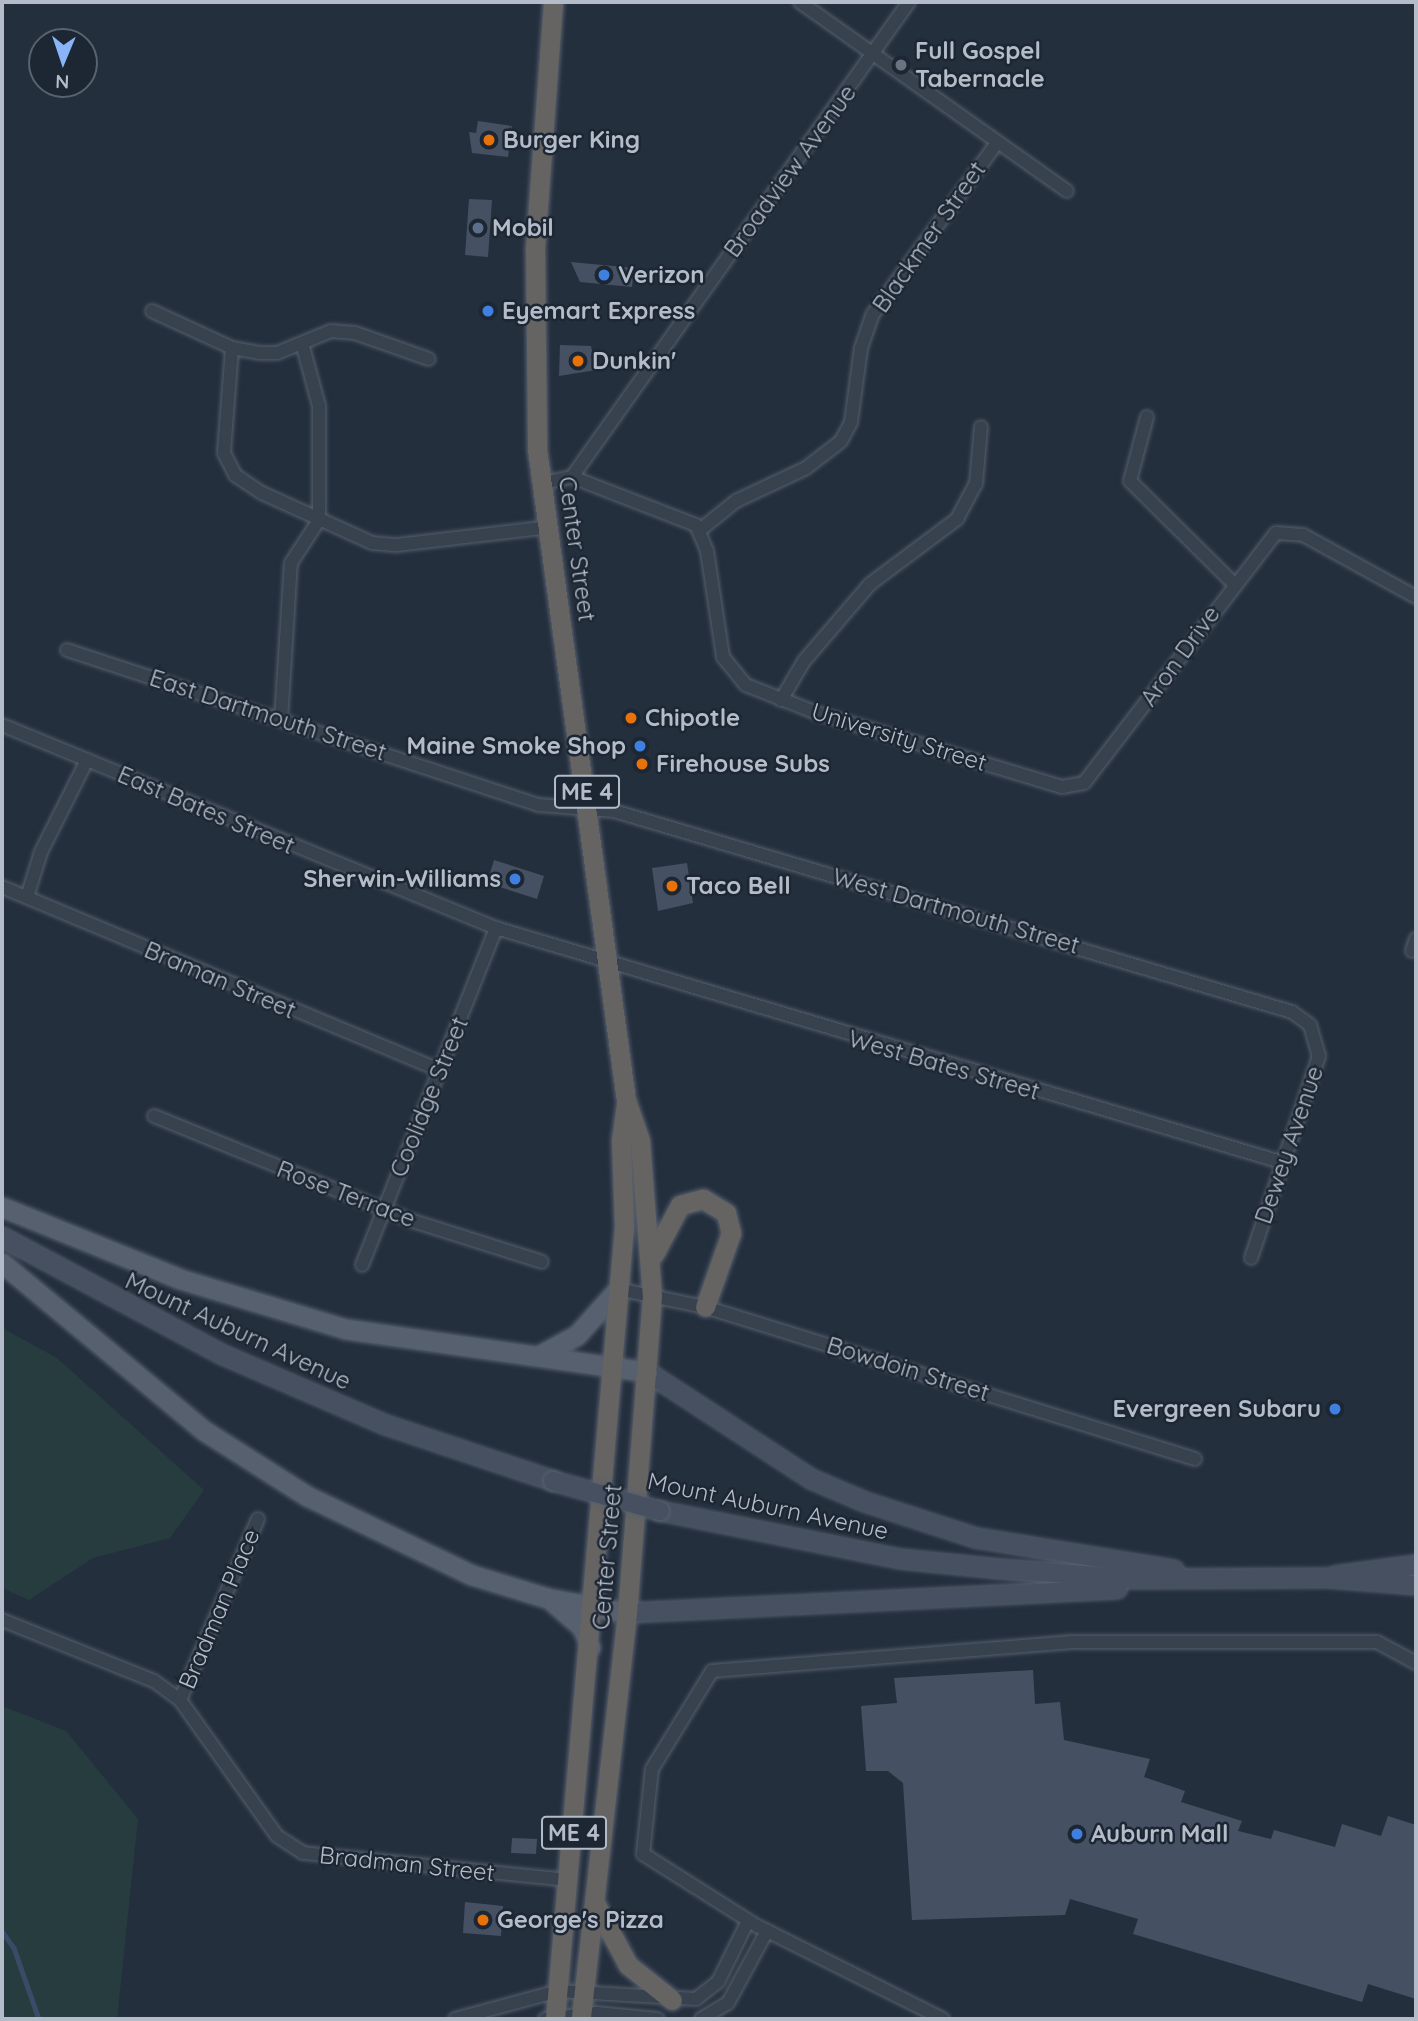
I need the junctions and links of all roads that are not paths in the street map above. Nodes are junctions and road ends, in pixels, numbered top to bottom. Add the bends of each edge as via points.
1 (553, 2) edge
2 (800, 2) edge
3 (909, 2) edge
4 (874, 54) junction
5 (997, 143) junction
6 (1067, 191) dead end
7 (152, 311) dead end
8 (302, 343) junction
9 (232, 348) junction
10 (429, 359) dead end
11 (1147, 417) dead end
12 (981, 427) dead end
13 (572, 477) junction
14 (544, 484) junction
15 (319, 520) junction
16 (550, 527) junction
17 (700, 530) junction
18 (1234, 584) junction
19 (1416, 597) edge
20 (67, 650) dead end
21 (781, 700) junction
22 (281, 720) junction
23 (2, 725) edge
24 (87, 760) junction
25 (1079, 785) joint
26 (589, 811) junction
27 (2, 887) edge
28 (27, 897) junction
29 (496, 928) junction
30 (610, 962) junction
31 (1314, 1031) joint
32 (439, 1070) junction
33 (626, 1100) junction
34 (154, 1115) dead end
35 (1281, 1162) junction
36 (2, 1207) edge
37 (384, 1209) junction
38 (2, 1237) edge
39 (1251, 1258) dead end
40 (542, 1262) dead end
41 (652, 1262) junction
42 (2, 1264) edge
43 (362, 1265) dead end
44 (618, 1289) junction
45 (653, 1296) junction
46 (705, 1307) junction
47 (538, 1356) junction
48 (611, 1368) junction
49 (647, 1372) junction
50 (1195, 1460) dead end
51 (258, 1519) dead end
52 (1416, 1566) edge
53 (1328, 1578) junction
54 (1250, 1580) junction
55 (1416, 1585) edge
56 (547, 1598) junction
57 (592, 1606) junction
58 (627, 1612) junction
59 (2, 1620) edge
60 (590, 1647) junction
61 (1416, 1663) edge
62 (180, 1700) junction
63 (570, 1880) junction
64 (596, 1904) junction
65 (748, 1921) junction
66 (767, 1931) junction
67 (584, 1990) junction
68 (558, 1991) junction
69 (672, 2000) junction
70 (581, 2016) edge
71 (455, 2019) edge
72 (552, 2019) edge
73 (658, 2019) edge
74 (701, 2019) edge
75 (943, 2019) edge

1 - 14 highway, Center Street / ME 4 via 533,334
2 - 4 street
3 - 4 street, Broadview Avenue
4 - 5 street
4 - 13 street, Broadview Avenue
5 - 6 street
5 - 17 street, Blackmer Street via 873,314 861,348 851,422 841,441 806,468 736,501
7 - 9 street
8 - 9 street via 276,353
8 - 10 street via 331,331 355,333
8 - 15 street via 319,406
9 - 15 street via 224,453 235,475
11 - 18 street via 1130,481
12 - 21 street via 976,484 957,519 870,584 804,661
13 - 14 street
13 - 17 street via 678,514
14 - 16 highway, Center Street / ME 4
15 - 16 street via 372,543 397,545
15 - 22 street via 291,563
16 - 26 highway, Center Street / ME 4
17 - 21 street, University Street via 728,668 746,685
18 - 19 street, Aron Drive via 1260,548 1284,531 1337,552
18 - 25 street, Aron Drive
20 - 22 street, East Dartmouth Street
21 - 25 street, University Street via 1052,785
22 - 26 street, East Dartmouth Street via 539,805
23 - 24 street, East Bates Street
24 - 28 street via 41,852
24 - 29 street, East Bates Street
26 - 30 highway, Center Street / ME 4
26 - 31 street, West Dartmouth Street via 614,811 1276,1007 1304,1019
27 - 28 street, Braman Street
28 - 32 street, Braman Street
29 - 30 street, East Bates Street
29 - 32 street, Coolidge Street
30 - 33 highway, Center Street / ME 4
30 - 35 street, West Bates Street
31 - 35 street, Dewey Avenue via 1319,1056 1312,1087
32 - 37 street, Coolidge Street
33 - 41 highway, Center Street / ME 4 via 640,1141
33 - 44 highway, Center Street / ME 4
34 - 37 street, Rose Terrace
35 - 39 street, Dewey Avenue
36 - 47 main road via 180,1279 308,1318
37 - 40 street, Rose Terrace
37 - 43 street, Coolidge Street
38 - 54 main road, Mount Auburn Avenue, bridge via 222,1354 386,1426 660,1511 900,1559 1081,1576
41 - 45 highway, Center Street / ME 4
41 - 46 highway via 670,1216 680,1205 703,1199 715,1203 726,1213 731,1233
42 - 56 main road via 164,1400 259,1468 433,1560
44 - 45 street, Bowdoin Street
44 - 47 main road via 583,1330
44 - 48 highway, Center Street / ME 4
45 - 46 street, Bowdoin Street
45 - 49 highway, Center Street / ME 4
46 - 50 street, Bowdoin Street
47 - 48 main road
48 - 49 main road
48 - 57 highway, Center Street / ME 4
49 - 54 main road via 811,1479 914,1520 1037,1550
49 - 58 highway, Center Street / ME 4
51 - 62 street, Bradman Place
52 - 53 main road, Mount Auburn Avenue via 1358,1569
53 - 54 main road, Mount Auburn Avenue
53 - 55 main road, Mount Auburn Avenue
54 - 58 main road
56 - 57 main road
56 - 60 main road via 582,1627
57 - 58 main road
57 - 60 highway, Center Street / ME 4
58 - 64 highway, Center Street / ME 4
59 - 62 street, Bradman Street via 154,1681
60 - 63 highway, Center Street / ME 4
61 - 65 street via 1399,1649 1366,1641 1070,1642 712,1671 652,1769 643,1854
62 - 63 street, Bradman Street via 277,1836 303,1853
63 - 68 highway, Center Street / ME 4
64 - 67 highway, Center Street / ME 4
64 - 69 highway via 628,1965
65 - 66 street
65 - 69 street via 713,1989 696,1999
66 - 74 street via 728,2003
66 - 75 street
67 - 68 street
67 - 69 street
67 - 70 highway, Center Street / ME 4
68 - 71 street
68 - 72 highway, Center Street / ME 4
70 - 72 street
70 - 73 street

